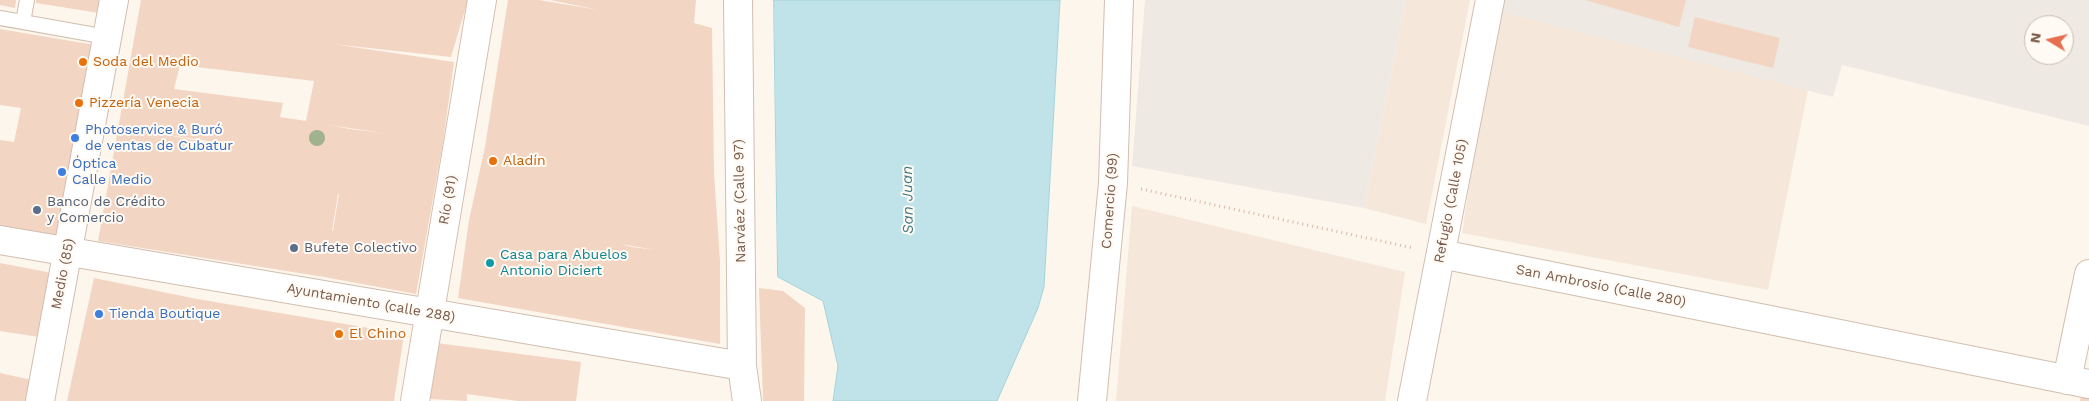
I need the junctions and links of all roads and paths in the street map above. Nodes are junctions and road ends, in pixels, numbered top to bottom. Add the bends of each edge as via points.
1 (27, 0) edge
2 (114, 0) edge
3 (482, 0) edge
4 (738, 0) edge
5 (1119, 0) edge
6 (1490, 0) edge
7 (0, 18) edge
8 (23, 22) junction
9 (107, 37) junction
10 (1113, 183) junction
11 (0, 240) edge
12 (68, 251) junction
13 (1441, 254) junction
14 (2089, 274) edge
15 (429, 313) junction
16 (742, 366) junction
17 (2078, 382) edge
18 (40, 401) edge
19 (415, 401) edge
20 (747, 401) edge
21 (1092, 401) edge
22 (1412, 401) edge

1 - 8 lane
2 - 9 street, Medio (85)
3 - 15 street, Río (91)
4 - 16 street, Narváez (Calle 97)
5 - 10 street, Comercio (99)
6 - 13 street, Refugio (Calle 105)
7 - 8 lane
8 - 9 lane
9 - 12 street, Medio (85)
10 - 13 path
10 - 21 street, Comercio (99)
11 - 12 street, Ayuntamiento (calle 288)
12 - 15 street, Ayuntamiento (calle 288)
12 - 18 street, Medio (85)
13 - 17 street, San Ambrosio (Calle 280)
13 - 22 street, Refugio (Calle 105)
14 - 17 street
15 - 16 street, Ayuntamiento (calle 288)
15 - 19 street, Río (91)
16 - 20 street, Narváez (Calle 97)

